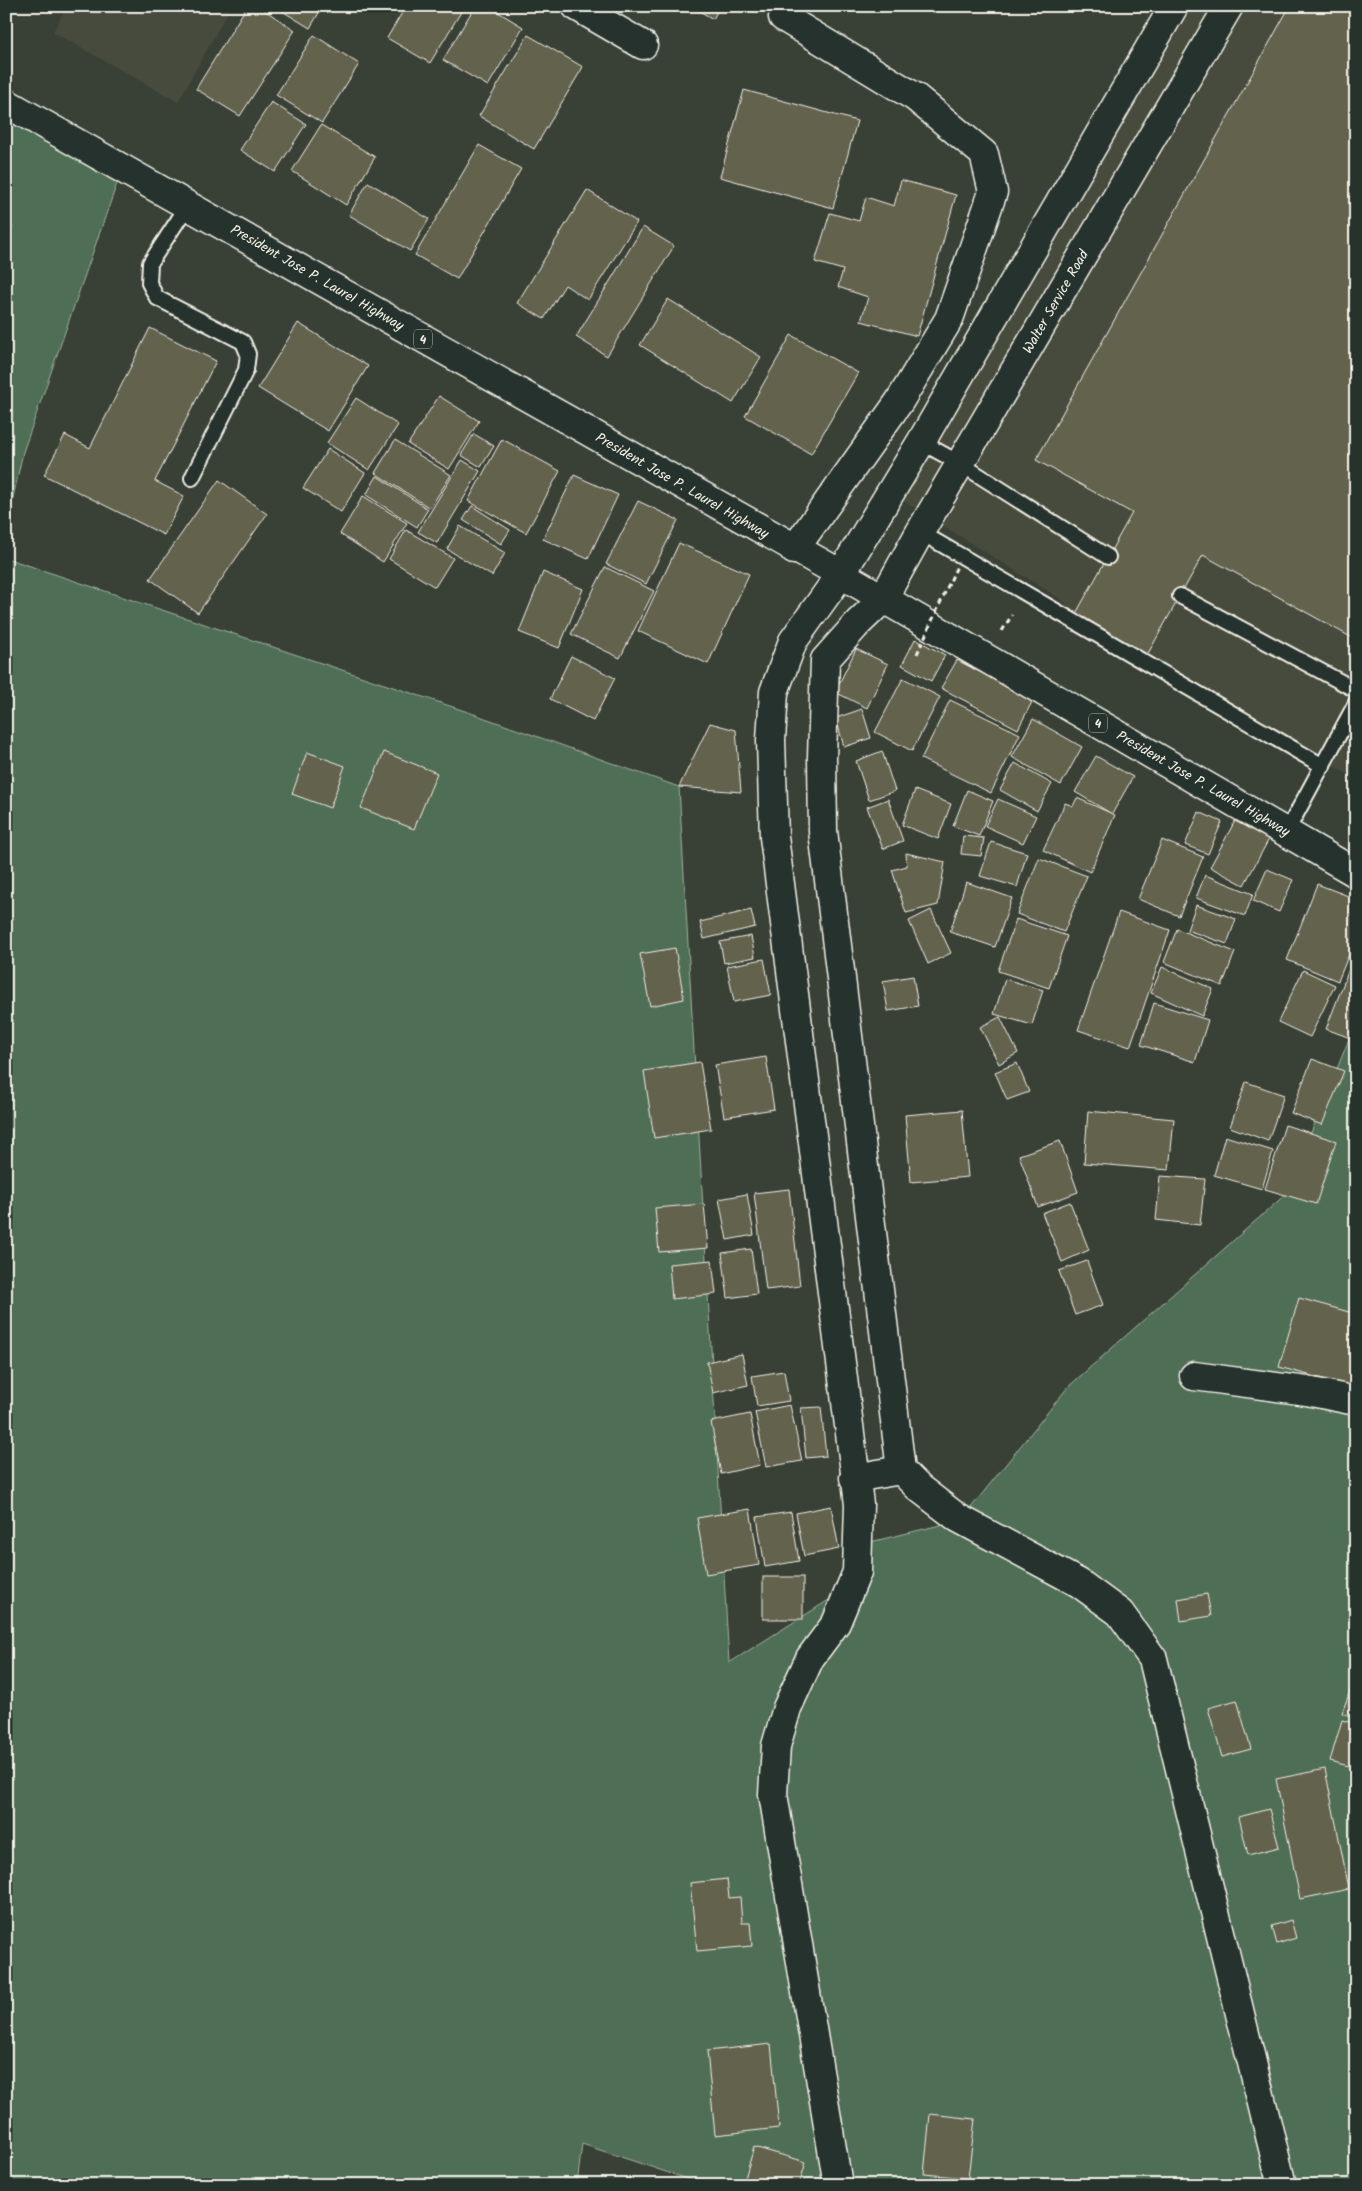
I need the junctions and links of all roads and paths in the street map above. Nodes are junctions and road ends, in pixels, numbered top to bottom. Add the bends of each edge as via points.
1 (576, 6) edge
2 (1174, 6) edge
3 (1229, 6) edge
4 (783, 17) dead end
5 (643, 44) dead end
6 (6, 103) edge
7 (188, 205) junction
8 (921, 442) junction
9 (961, 464) junction
10 (192, 478) dead end
11 (920, 532) junction
12 (794, 550) junction
13 (1108, 557) dead end
14 (957, 566) dead end
15 (841, 574) junction
16 (1180, 596) dead end
17 (883, 599) junction
18 (917, 654) dead end
19 (1356, 690) edge
20 (1356, 704) edge
21 (1323, 766) junction
22 (1286, 833) junction
23 (1356, 873) edge
24 (1194, 1376) dead end
25 (1356, 1401) edge
26 (901, 1470) junction
27 (854, 1478) junction
28 (838, 2185) edge
29 (1282, 2185) edge

1 - 5 main road
2 - 8 main road
3 - 9 main road, Walter Service Road
4 - 12 main road via 915,97 984,154 993,192 949,318 899,402
6 - 7 main road, President Jose P. Laurel Highway / 4
7 - 10 lane via 150,263 149,283 157,298 243,342 248,354 246,370
7 - 12 main road, President Jose P. Laurel Highway / 4
8 - 9 lane
8 - 15 main road
9 - 11 main road, Walter Service Road
9 - 13 lane
11 - 17 main road, Walter Service Road
11 - 21 lane
12 - 15 main road, President Jose P. Laurel Highway / 4
14 - 18 path, bridge
15 - 17 main road, President Jose P. Laurel Highway / 4
15 - 27 main road via 793,641 774,692 771,740 774,837
16 - 19 lane
17 - 22 main road, President Jose P. Laurel Highway / 4
17 - 26 main road, Walter Service Road via 826,660 823,822
20 - 21 lane
21 - 22 lane
22 - 23 main road, President Jose P. Laurel Highway / 4
24 - 25 main road
26 - 27 main road
26 - 29 main road via 958,1518 1078,1583 1120,1613 1153,1659
27 - 28 main road via 859,1504 857,1572 836,1623 810,1658 788,1708 776,1746 773,1794

